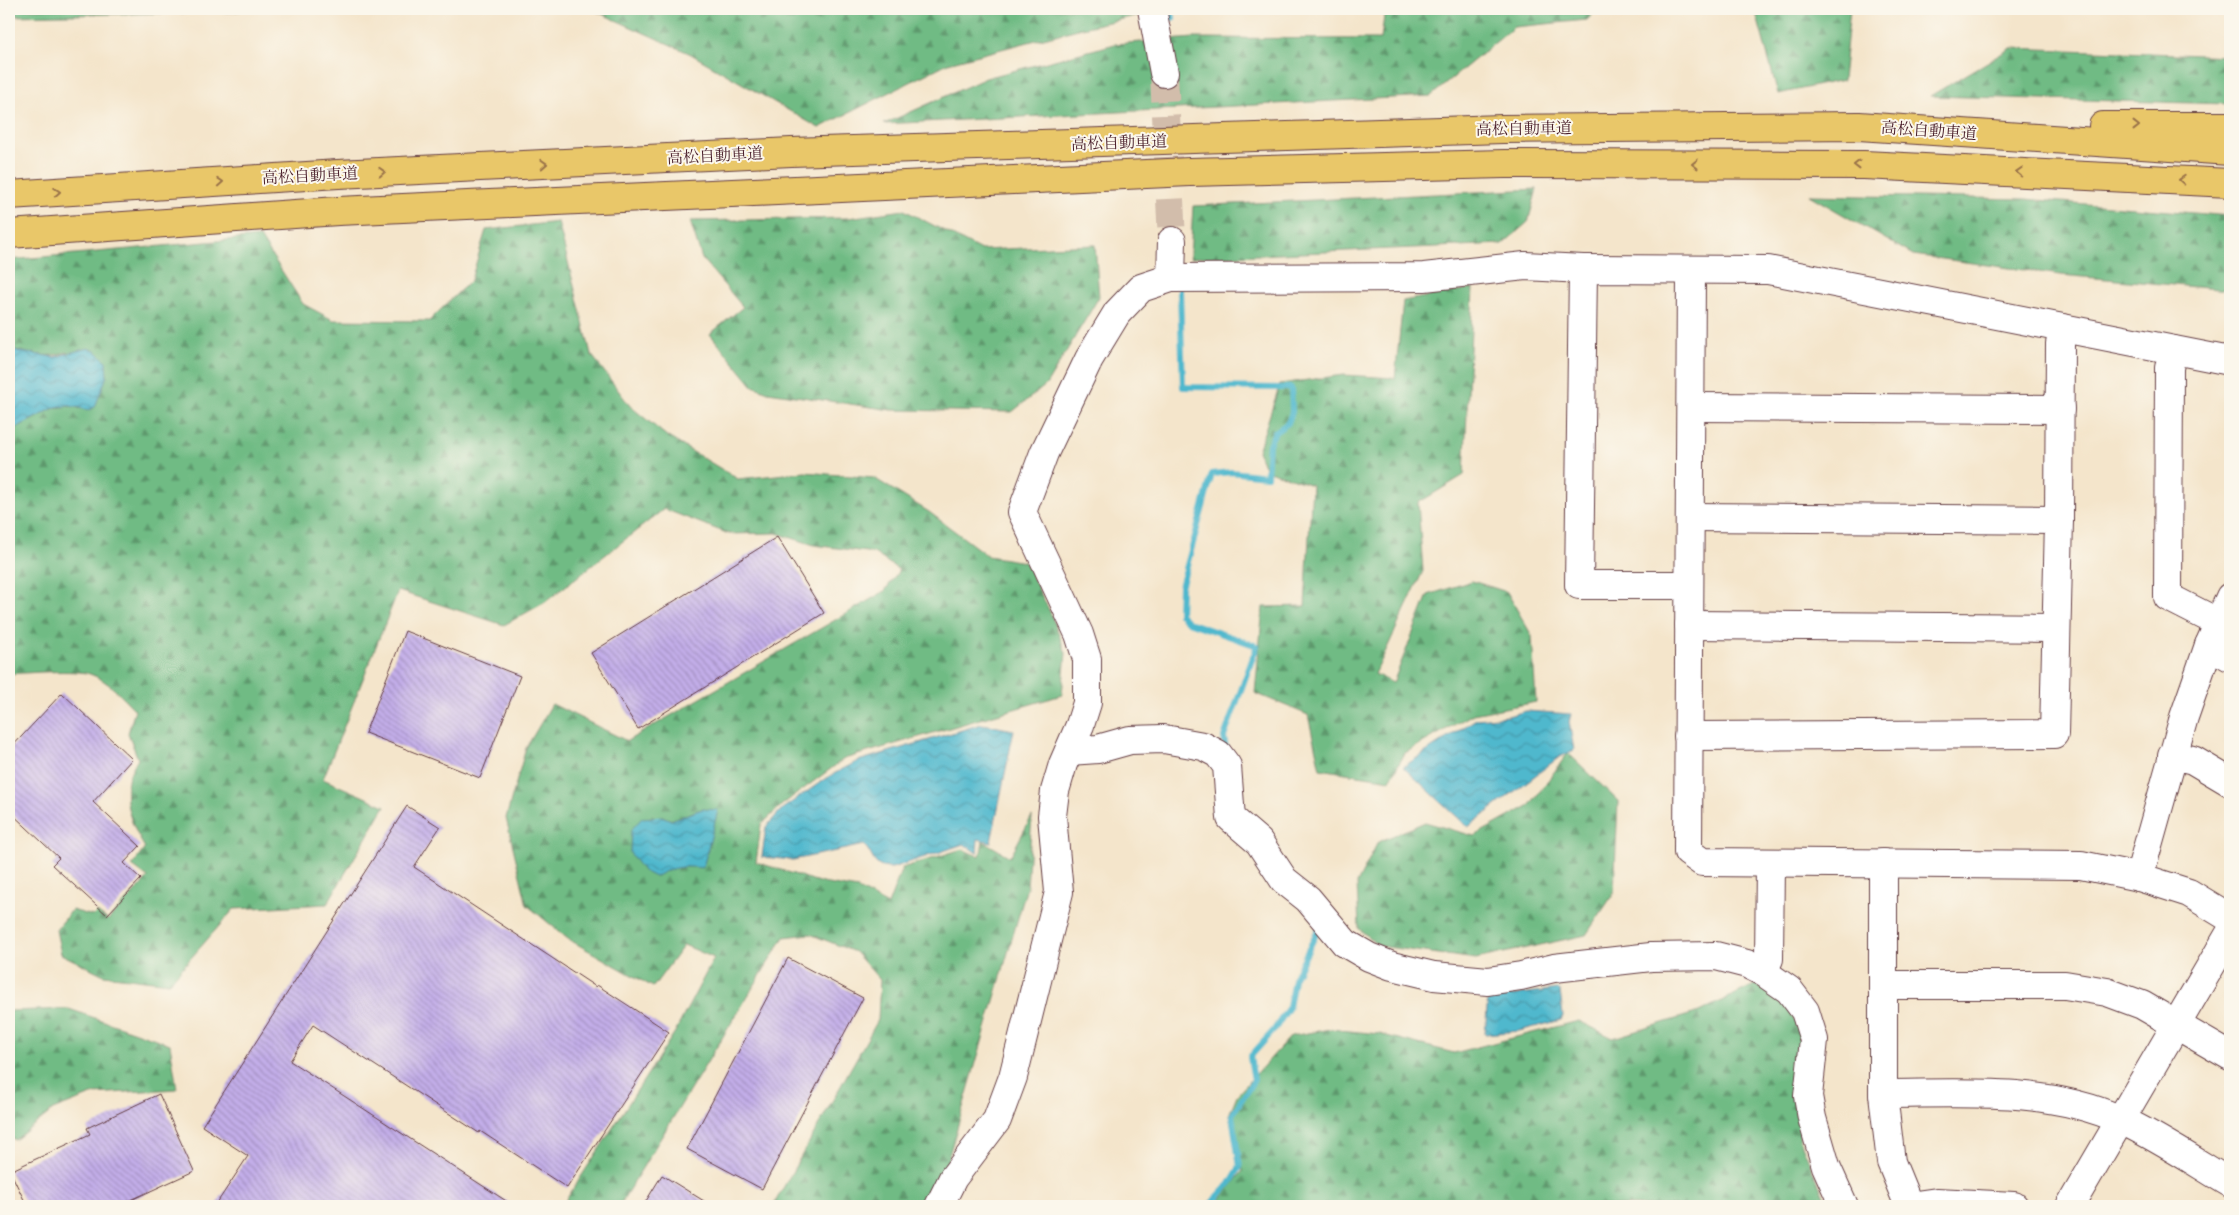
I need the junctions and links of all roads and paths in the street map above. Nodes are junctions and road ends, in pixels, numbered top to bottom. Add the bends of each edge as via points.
1 (1152, 9) edge
2 (1164, 73) tunnel mouth
3 (1859, 126) junction
4 (2230, 126) edge
5 (2230, 151) edge
6 (2230, 183) edge
7 (9, 195) edge
8 (9, 234) edge
9 (1172, 241) tunnel mouth
10 (1583, 269) junction
11 (1691, 271) junction
12 (1171, 278) junction
13 (2063, 328) junction
14 (2173, 350) junction
15 (2230, 361) edge
16 (1691, 408) junction
17 (2060, 409) junction
18 (1690, 517) junction
19 (2059, 520) junction
20 (1688, 585) junction
21 (2230, 597) edge
22 (1689, 625) junction
23 (2056, 628) junction
24 (2220, 642) edge
25 (1688, 736) junction
26 (1069, 751) junction
27 (2172, 755) junction
28 (2230, 782) edge
29 (1770, 862) junction
30 (1884, 863) junction
31 (2139, 877) junction
32 (2230, 918) edge
33 (2230, 933) edge
34 (1763, 972) junction
35 (1883, 985) junction
36 (2177, 1025) junction
37 (2230, 1056) edge
38 (1883, 1094) junction
39 (2120, 1120) junction
40 (2230, 1183) edge
41 (938, 1206) edge
42 (1844, 1206) edge
43 (1909, 1206) edge
44 (2014, 1206) edge
45 (2070, 1206) edge

1 - 2 street
3 -> 4 highway
3 - 5 highway, 高松自動車道
7 -> 3 highway, 高松自動車道 via 338,174 791,152 1502,129
6 -> 8 highway, 高松自動車道 via 1864,164 1504,164 1190,172 378,209
9 - 12 street
10 - 11 street
10 - 12 street via 1525,266 1424,277
10 - 20 street via 1579,585
11 - 13 street via 1768,270
11 - 16 street
12 - 26 street via 1141,288 1117,313 1088,359 1044,453 1022,512 1088,659 1087,702
13 - 14 street
13 - 17 street
14 - 15 street
14 - 24 street via 2169,368 2168,597
16 - 17 street
16 - 18 street
17 - 19 street
18 - 19 street
18 - 20 street
19 - 23 street
20 - 22 street
21 - 24 street
22 - 23 street
22 - 25 street
23 - 25 street via 2054,734
24 - 27 street
25 - 29 street via 1688,852 1702,862
26 - 34 street via 1130,740 1164,740 1203,746 1218,754 1226,766 1231,818 1259,842 1284,880 1308,899 1345,943 1392,966 1434,976 1488,981 1554,968 1651,958 1716,956
26 - 41 street via 1055,791 1052,816 1058,892 1013,1077 997,1120 953,1178
27 - 28 street via 2193,760
27 - 31 street
29 - 30 street
29 - 34 street via 1769,959
30 - 31 street via 2081,866
30 - 35 street
31 - 32 street via 2190,893
33 - 36 street
34 - 42 street via 1789,990 1805,1011 1814,1040 1808,1096 1812,1118 1826,1166
35 - 36 street via 2065,985 2107,992 2142,1005
35 - 38 street
36 - 37 street
36 - 39 street
38 - 39 street via 2020,1095 2062,1100
38 - 43 street via 1891,1162
39 - 40 street
39 - 45 street
43 - 44 street via 1937,1202

